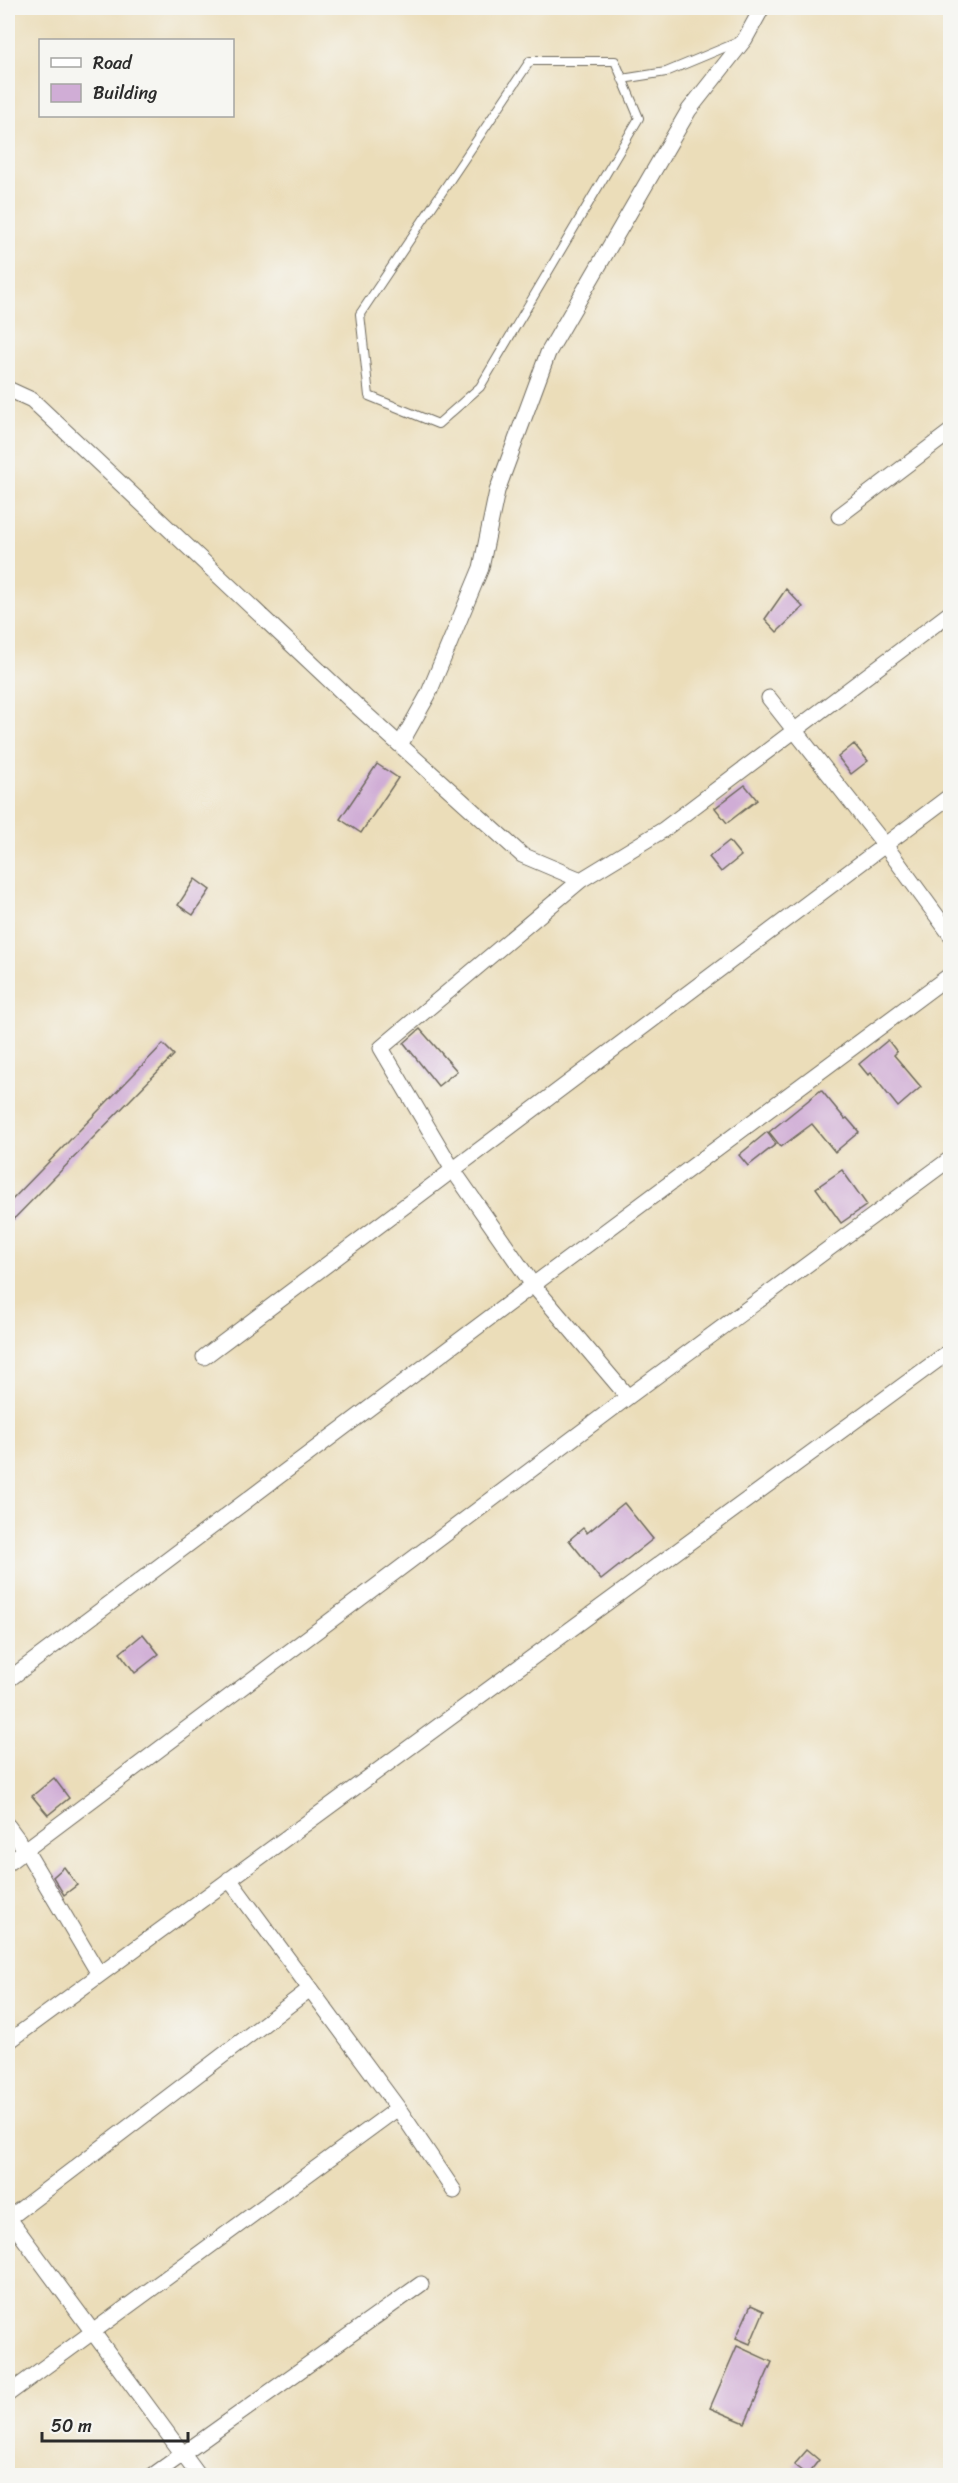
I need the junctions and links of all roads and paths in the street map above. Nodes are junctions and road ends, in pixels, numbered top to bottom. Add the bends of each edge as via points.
1 (762, 8) edge
2 (745, 39) junction
3 (622, 79) junction
4 (8, 389) edge
5 (951, 432) edge
6 (839, 516) dead end
7 (951, 613) edge
8 (769, 698) dead end
9 (796, 731) junction
10 (400, 745) junction
11 (951, 796) edge
12 (885, 845) junction
13 (581, 880) junction
14 (951, 934) edge
15 (951, 975) edge
16 (951, 1159) edge
17 (453, 1170) junction
18 (533, 1285) junction
19 (951, 1351) edge
20 (204, 1357) dead end
21 (628, 1397) junction
22 (8, 1680) edge
23 (8, 1826) edge
24 (25, 1849) junction
25 (8, 1863) edge
26 (229, 1879) junction
27 (99, 1974) junction
28 (310, 1989) junction
29 (8, 2042) edge
30 (398, 2108) junction
31 (454, 2191) dead end
32 (8, 2218) edge
33 (422, 2284) dead end
34 (93, 2332) junction
35 (8, 2394) edge
36 (183, 2454) junction
37 (152, 2475) edge
38 (199, 2475) edge

1 - 2 street
2 - 3 lane via 666,72
2 - 10 street via 689,110 548,353 497,491 481,568 428,695
3 - 3 lane via 615,61 530,61 360,314 369,396 438,424 480,387 639,118
4 - 10 street via 32,400
5 - 6 street
7 - 9 street
8 - 9 street
9 - 12 street
9 - 13 street via 663,830
10 - 13 street via 522,855
11 - 12 street
12 - 14 street
12 - 17 street
13 - 17 street via 381,1048
15 - 18 street
16 - 21 street
17 - 18 street
17 - 20 street
18 - 21 street
18 - 22 street
19 - 26 street
21 - 24 street
23 - 24 street
24 - 25 street
24 - 27 street
26 - 27 street
26 - 28 street
27 - 29 street
28 - 30 street
28 - 32 street
30 - 31 street
30 - 34 street
32 - 34 street
33 - 36 street
34 - 35 street
34 - 36 street
36 - 37 street
36 - 38 street

